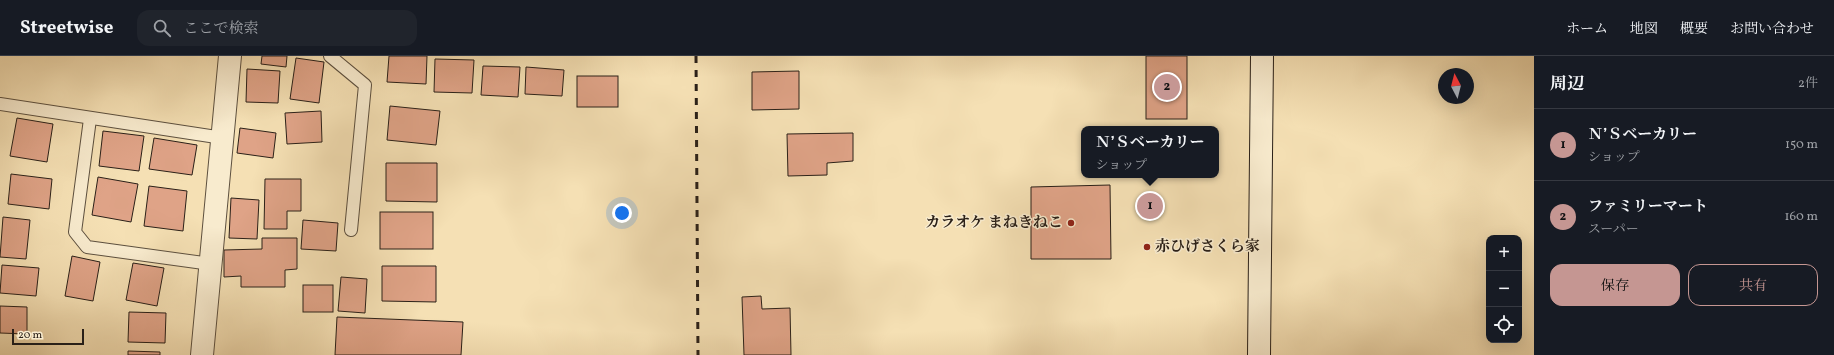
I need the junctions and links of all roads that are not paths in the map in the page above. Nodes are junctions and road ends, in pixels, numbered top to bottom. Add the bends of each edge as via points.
1 (230, 56) edge
2 (330, 56) edge
3 (1262, 56) edge
4 (0, 104) edge
5 (90, 119) junction
6 (223, 138) junction
7 (351, 230) dead end
8 (211, 264) junction
9 (202, 355) edge
10 (1259, 355) edge

1 - 6 street
2 - 7 lane via 365,84
3 - 10 street
4 - 5 lane
5 - 6 lane
5 - 8 lane via 75,232 87,247
6 - 8 street
8 - 9 street

